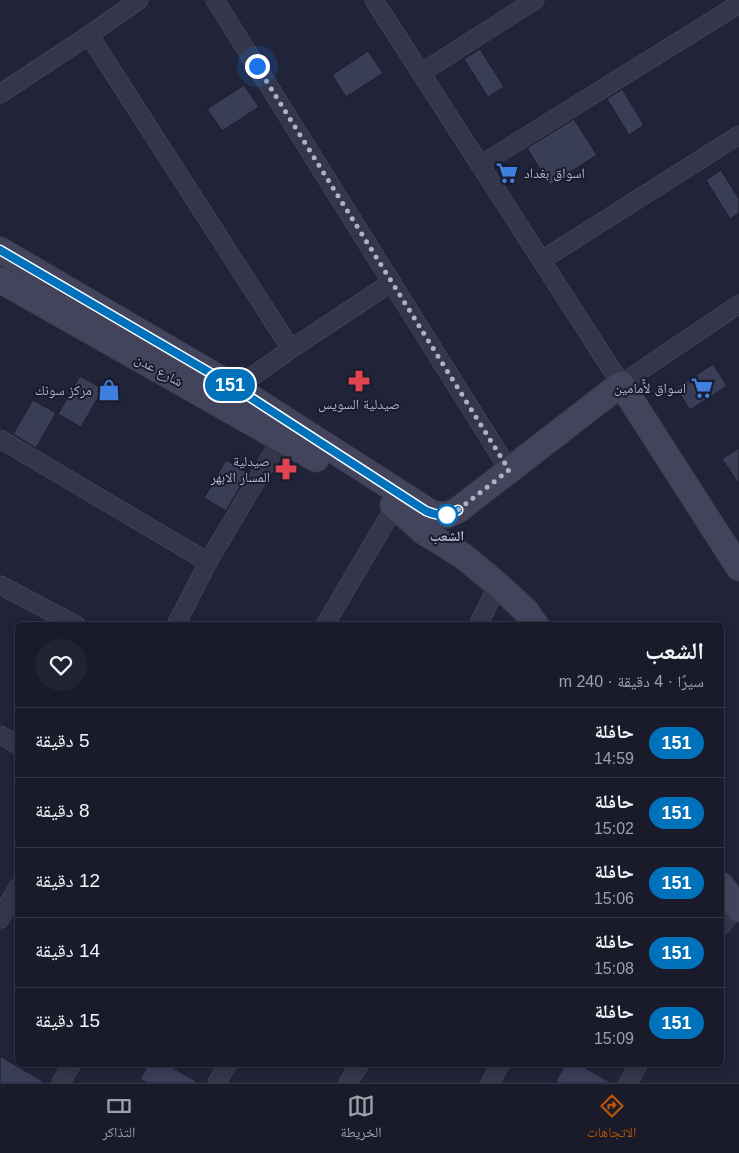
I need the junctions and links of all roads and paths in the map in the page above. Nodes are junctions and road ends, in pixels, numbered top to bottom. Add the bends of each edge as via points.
1 (139, 0) edge
2 (216, 0) edge
3 (535, 0) edge
4 (380, 2) edge
5 (739, 4) edge
6 (89, 36) junction
7 (421, 72) junction
8 (0, 94) edge
9 (739, 135) edge
10 (480, 165) junction
11 (0, 250) edge
12 (542, 260) junction
13 (0, 280) edge
14 (392, 282) junction
15 (739, 304) edge
16 (291, 348) junction
17 (621, 384) junction
18 (236, 388) junction
19 (0, 439) edge
20 (281, 439) junction
21 (509, 470) junction
22 (395, 506) junction
23 (208, 562) junction
24 (739, 568) edge
25 (0, 585) edge
26 (498, 585) junction
27 (70, 622) edge
28 (178, 622) edge
29 (327, 622) edge
30 (480, 622) edge
31 (534, 622) edge
32 (0, 734) edge
33 (15, 742) edge
34 (724, 889) edge
35 (15, 892) edge
36 (738, 908) edge
37 (0, 919) edge
38 (724, 923) edge
39 (70, 1067) edge
40 (226, 1067) edge
41 (358, 1067) edge
42 (499, 1067) edge
43 (637, 1067) edge
44 (61, 1083) edge
45 (216, 1083) edge
46 (348, 1083) edge
47 (490, 1083) edge
48 (628, 1083) edge

1 - 6 street
2 - 14 street
3 - 7 street
4 - 7 street
5 - 10 street
6 - 8 street
6 - 16 street
7 - 10 street
9 - 12 street
10 - 12 street
11 - 18 street, شارع عدن
12 - 17 street
13 - 20 street, شارع عدن
14 - 16 street
14 - 21 street
15 - 17 street
16 - 18 street
17 - 21 street
17 - 24 street
18 - 21 street, شارع عدن via 426,511 440,516 458,510
19 - 23 street
20 - 22 street, شارع عدن
20 - 23 street
22 - 26 street, شارع عدن via 424,532 463,556
22 - 29 street
23 - 28 street
25 - 27 street
26 - 30 street
26 - 31 street, شارع عدن
32 - 33 street
34 - 36 street
35 - 37 street
36 - 38 street
39 - 44 street
40 - 45 street
41 - 46 street
42 - 47 street
43 - 48 street

